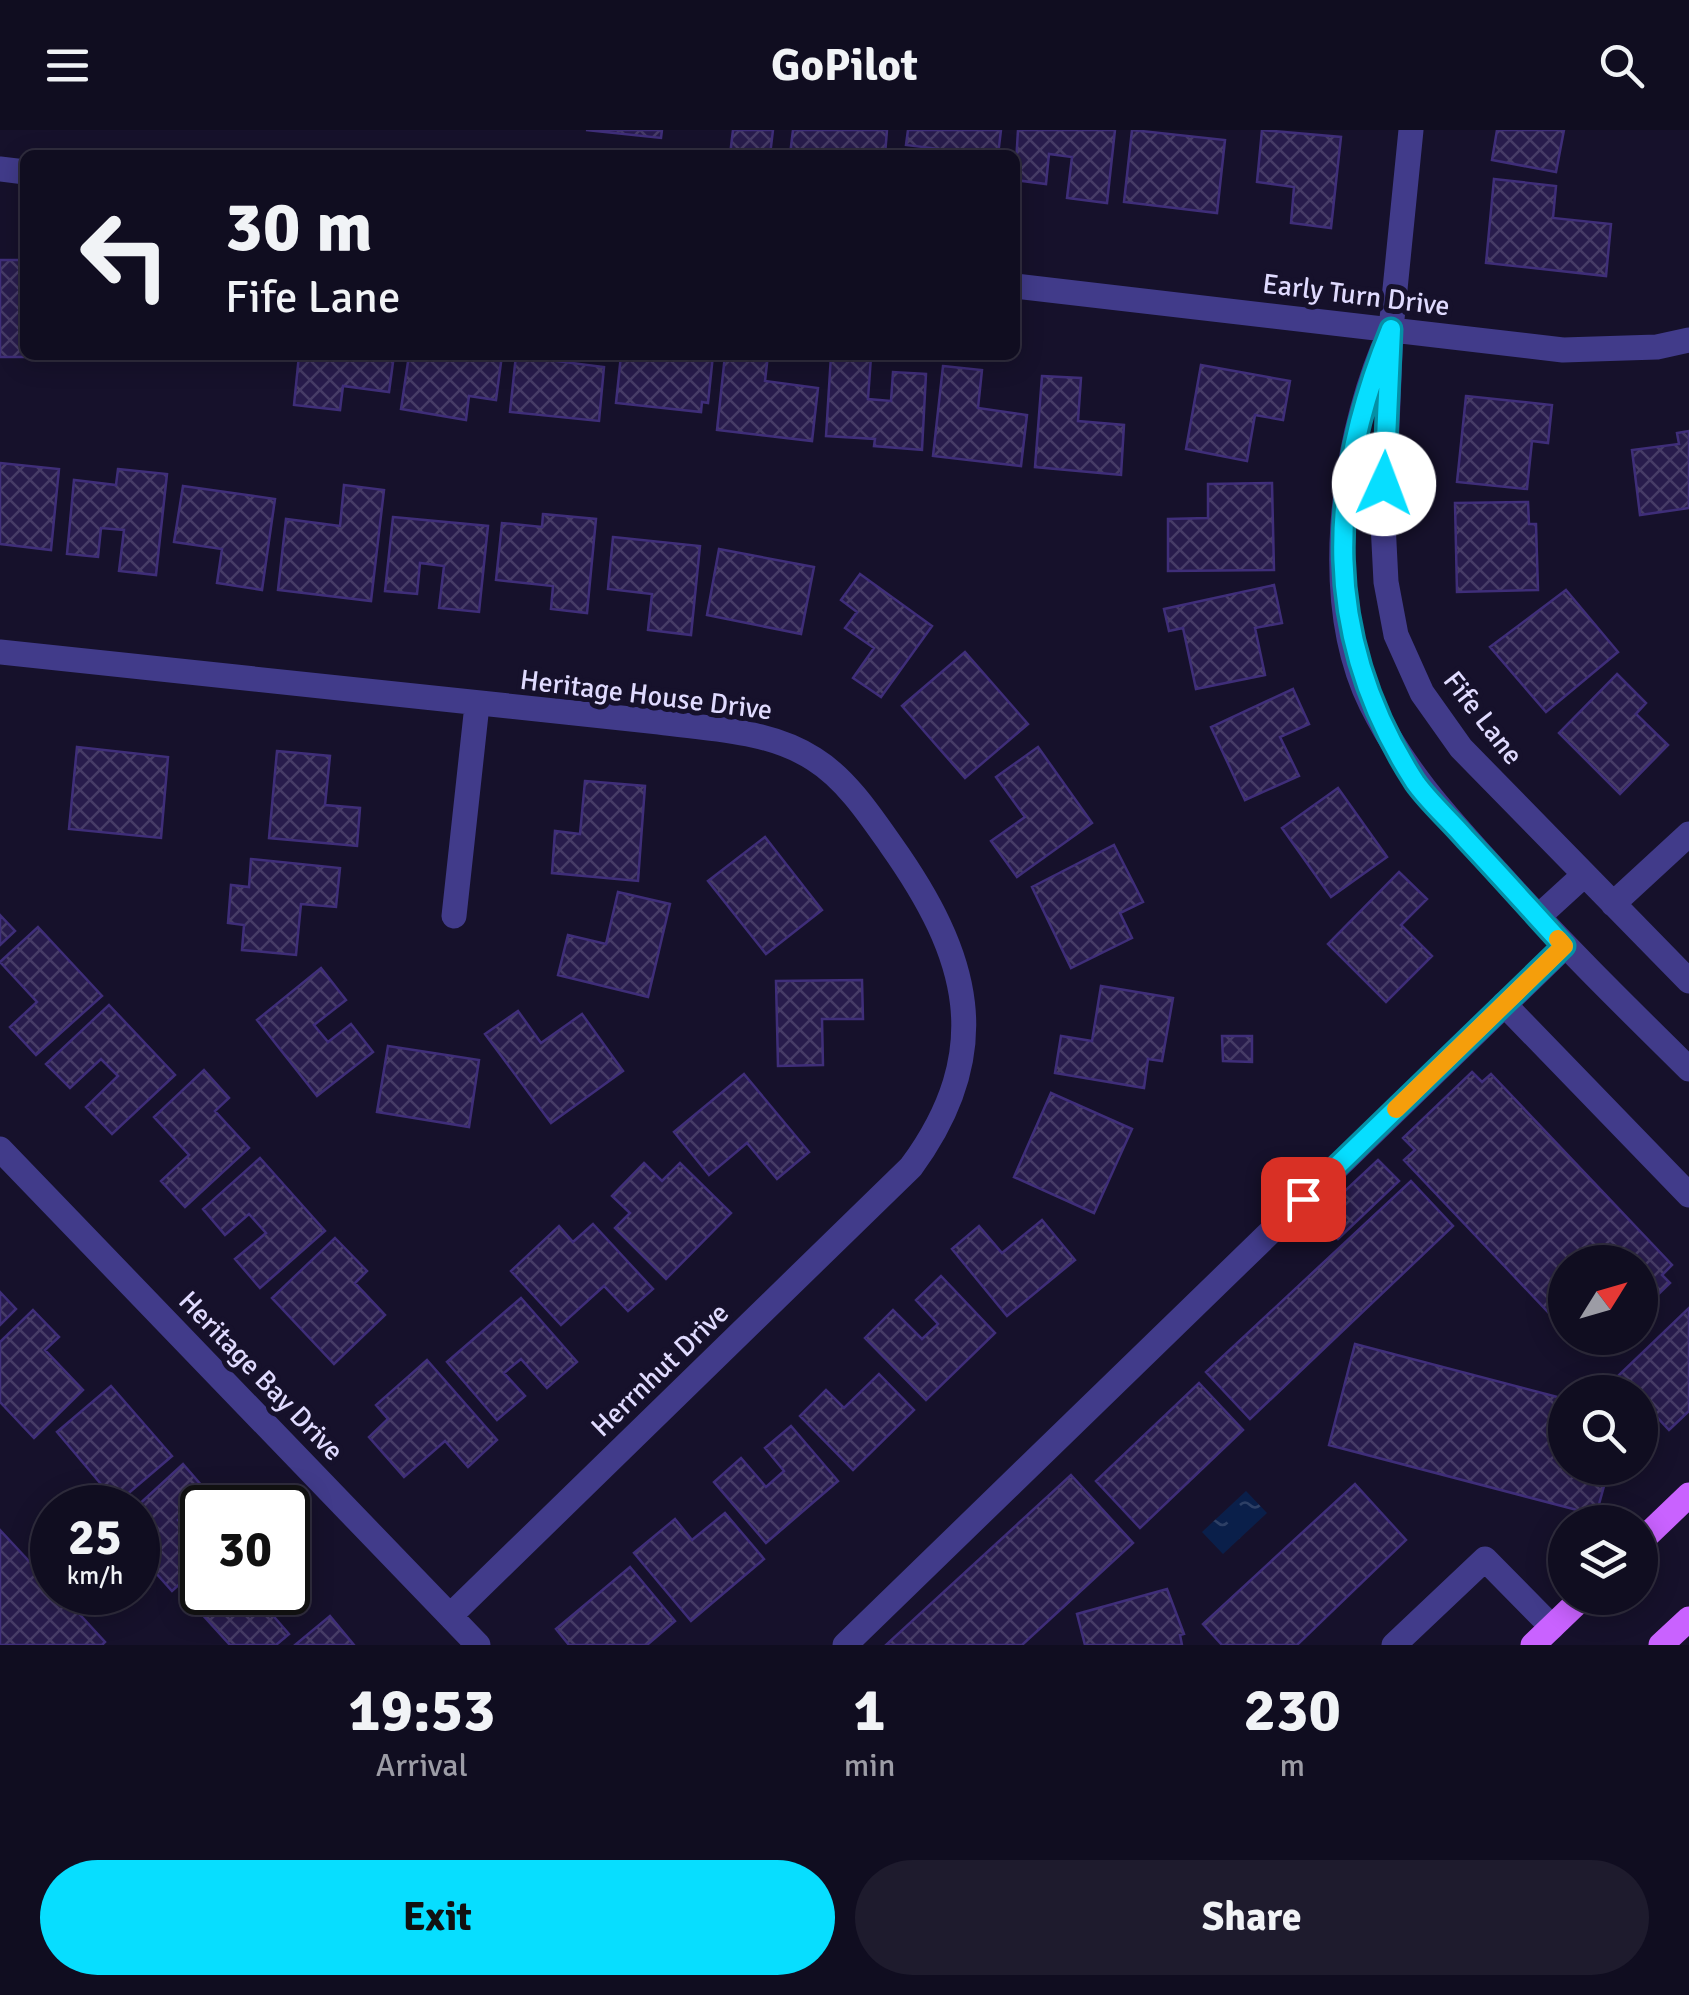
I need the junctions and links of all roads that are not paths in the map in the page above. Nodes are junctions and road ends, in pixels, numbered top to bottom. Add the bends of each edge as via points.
1 (1411, 130) edge
2 (1020, 287) edge
3 (1391, 329) junction
4 (1689, 340) edge
5 (0, 652) edge
6 (477, 705) junction
7 (1689, 834) edge
8 (1584, 875) junction
9 (1612, 904) junction
10 (454, 916) dead end
11 (1538, 917) junction
12 (1564, 946) junction
13 (1689, 982) edge
14 (1504, 1004) junction
15 (1689, 1069) edge
16 (0, 1148) edge
17 (912, 1167) joint
18 (1689, 1195) edge
19 (1689, 1496) edge
20 (1658, 1525) edge
21 (1564, 1615) edge
22 (450, 1616) junction
23 (1689, 1619) edge
24 (1552, 1627) junction
25 (478, 1645) edge
26 (845, 1645) edge
27 (1394, 1645) edge
28 (1532, 1645) edge
29 (1662, 1645) edge

1 - 3 street, Fife Lane
2 - 3 street, Early Turn Drive
3 - 4 street, Early Turn Drive via 1563,350
3 - 8 street, Fife Lane via 1383,523 1396,635 1422,693 1461,748
3 - 11 street, Fife Lane via 1363,398 1343,519 1350,632 1369,700 1417,784
5 - 6 street, Heritage House Drive
6 - 10 street
6 - 17 street, Heritage House Drive via 740,732 816,760 866,809 954,953 964,994 958,1076 933,1138
7 - 9 street
8 - 9 street, Fife Lane
8 - 11 street
9 - 13 street, Fife Lane
11 - 12 street, Fife Lane
12 - 14 street
12 - 15 street, Fife Lane
14 - 18 street
14 - 26 street
16 - 22 street, Heritage Bay Drive
17 - 22 street, Herrnhut Drive
19 - 20 main road
21 - 24 main road
22 - 25 street, Heritage Bay Drive
23 - 29 main road
24 - 27 street via 1485,1559
24 - 28 main road

